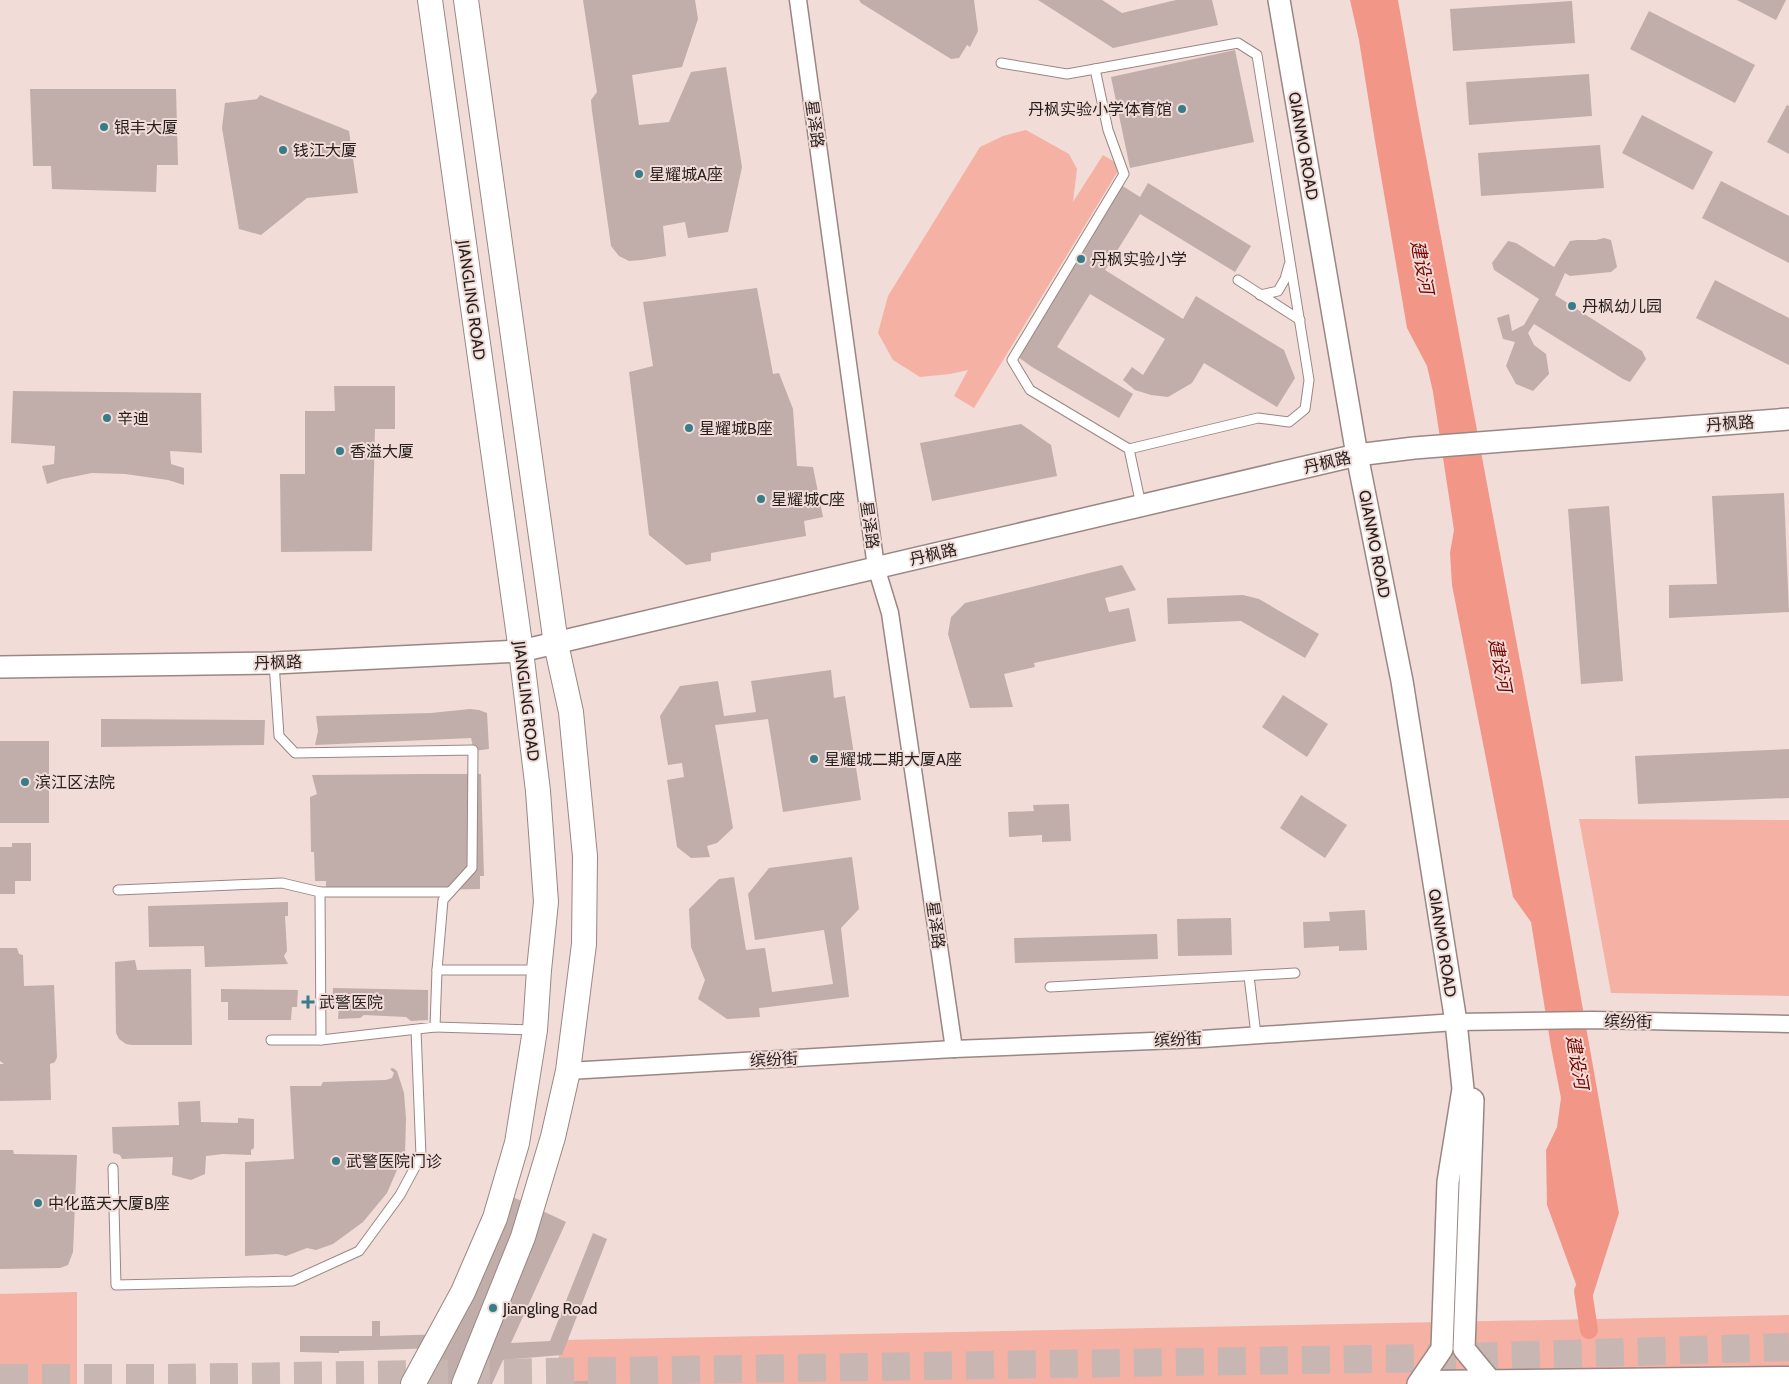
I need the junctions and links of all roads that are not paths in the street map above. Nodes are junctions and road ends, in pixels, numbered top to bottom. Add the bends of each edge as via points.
1 (430, 0) edge
2 (466, 0) edge
3 (798, 0) edge
4 (1279, 0) edge
5 (1001, 63) dead end
6 (1095, 69) junction
7 (1290, 262) junction
8 (1238, 280) dead end
9 (1260, 295) junction
10 (1300, 320) junction
11 (1789, 418) edge
12 (1129, 449) junction
13 (1358, 455) junction
14 (1141, 505) junction
15 (876, 568) junction
16 (556, 644) junction
17 (521, 651) junction
18 (274, 663) junction
19 (0, 667) edge
20 (118, 890) dead end
21 (320, 892) junction
22 (450, 892) junction
23 (437, 970) junction
24 (539, 970) junction
25 (1296, 974) dead end
26 (1249, 976) junction
27 (1050, 987) dead end
28 (1456, 1022) junction
29 (1789, 1024) edge
30 (435, 1027) junction
31 (416, 1030) junction
32 (535, 1030) junction
33 (1256, 1035) junction
34 (271, 1040) dead end
35 (321, 1040) junction
36 (954, 1049) junction
37 (568, 1071) junction
38 (1463, 1090) junction
39 (113, 1168) dead end
40 (1789, 1380) edge
41 (1492, 1383) edge
42 (413, 1384) edge
43 (464, 1384) edge
44 (1418, 1384) edge
45 (1425, 1384) edge

1 - 17 main road, JIANGLING ROAD
2 - 16 main road
3 - 15 street, 星泽路
4 - 13 street, QIANMO ROAD
5 - 6 lane via 1067,74
6 - 7 lane via 1238,43 1257,55
6 - 12 lane via 1108,130 1124,174 1012,360 1030,390
7 - 9 lane via 1278,291
7 - 10 lane
8 - 9 lane
9 - 10 lane
10 - 12 lane via 1309,380 1305,409 1289,422 1258,418
11 - 13 street, 丹枫路
12 - 14 lane
13 - 14 street, 丹枫路
13 - 28 street, QIANMO ROAD via 1402,681
14 - 15 street, 丹枫路
15 - 16 street, 丹枫路
15 - 36 street, 星泽路 via 890,613
16 - 17 street, 丹枫路
16 - 37 main road via 571,712 584,856 584,944
17 - 18 street, 丹枫路
17 - 24 main road, JIANGLING ROAD via 538,791 546,902
18 - 19 street, 丹枫路
18 - 22 lane via 280,736 295,753 473,750 472,868
20 - 21 lane via 282,883
21 - 22 lane
21 - 35 lane
22 - 23 lane via 443,900
23 - 24 lane
23 - 30 lane
24 - 32 main road, JIANGLING ROAD
25 - 26 lane
26 - 27 lane
26 - 33 lane
28 - 29 street, 缤纷街 via 1592,1020
28 - 33 street, 缤纷街
28 - 38 street, QIANMO ROAD
30 - 31 lane
30 - 32 lane
31 - 35 lane
31 - 39 lane via 421,1156 400,1195 359,1251 351,1255 293,1281 116,1285
32 - 42 main road, JIANGLING ROAD via 517,1142 495,1218 463,1292
33 - 36 street, 缤纷街
34 - 35 lane
36 - 37 street, 缤纷街
37 - 43 main road via 553,1137 523,1237
38 - 41 street, QIANMO ROAD via 1473,1100 1464,1349
38 - 44 street, QIANMO ROAD via 1448,1182 1442,1349
40 - 41 main road
41 - 45 main road

